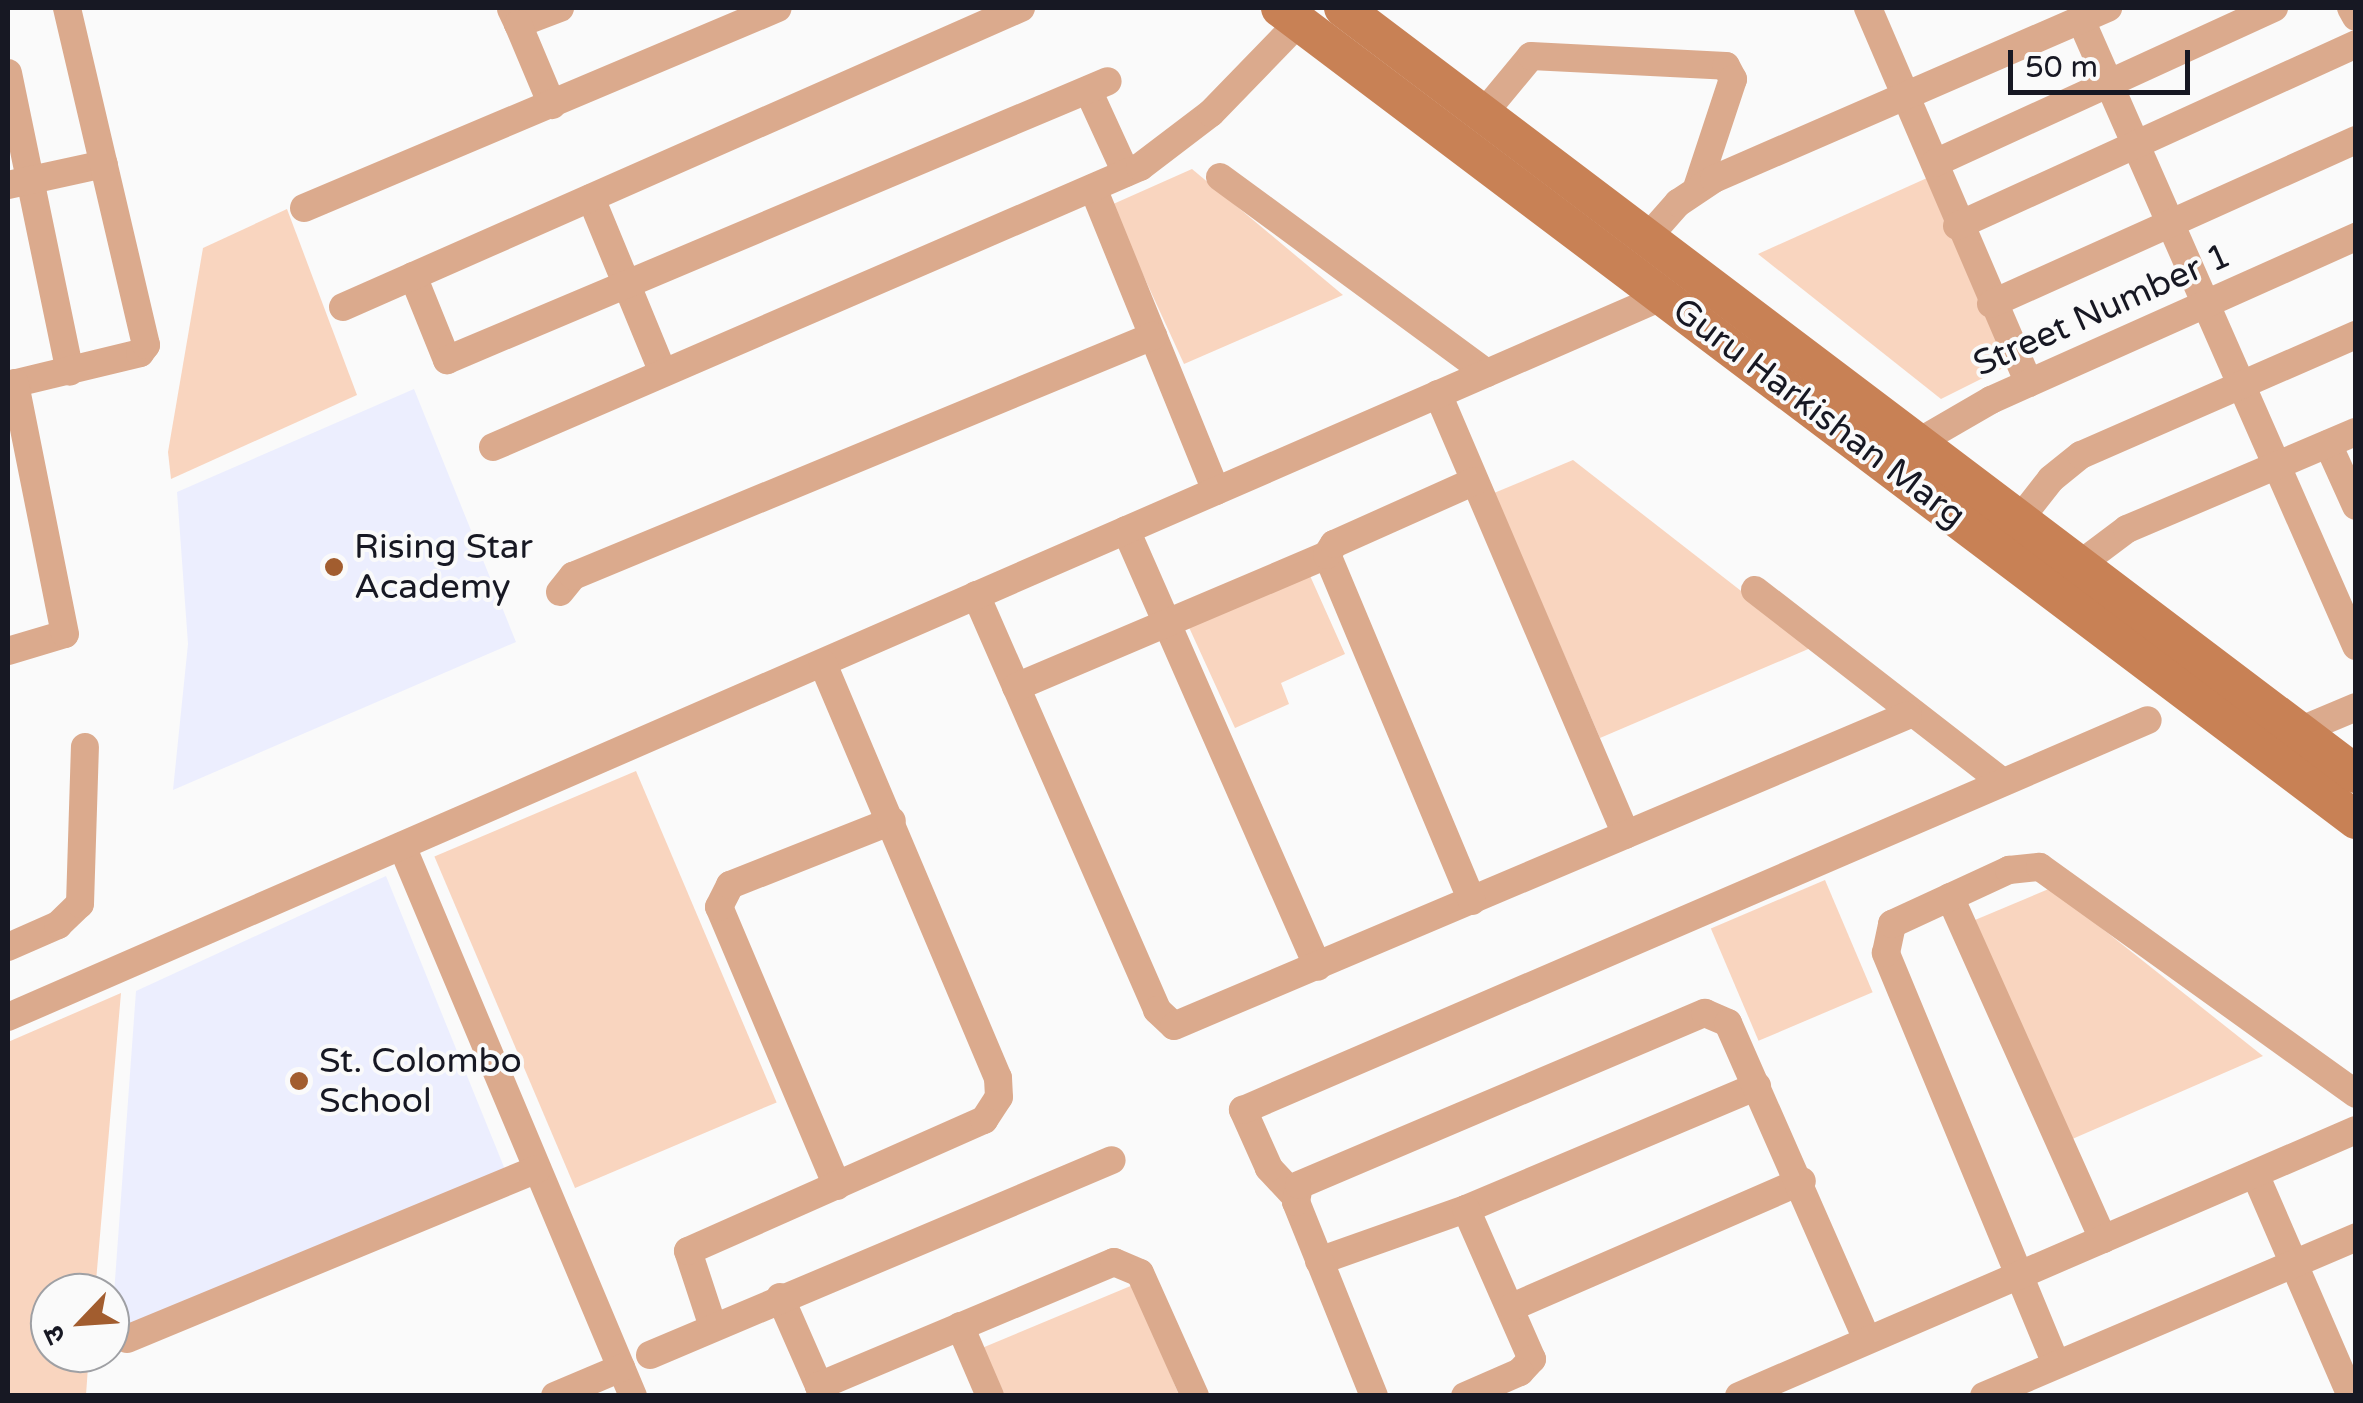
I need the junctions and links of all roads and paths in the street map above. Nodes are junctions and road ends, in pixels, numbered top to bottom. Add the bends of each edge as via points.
1 (67, 8) edge
2 (560, 8) edge
3 (778, 8) edge
4 (1020, 8) edge
5 (1343, 8) edge
6 (1868, 8) edge
7 (2108, 8) edge
8 (2274, 8) edge
9 (2351, 8) edge
10 (1290, 14) edge
11 (514, 16) edge
12 (2356, 17) edge
13 (2065, 20) edge
14 (2356, 44) edge
15 (8, 73) edge
16 (2106, 84) junction
17 (1904, 97) junction
18 (552, 105) junction
19 (1483, 114) junction
20 (2356, 140) edge
21 (2133, 146) junction
22 (1935, 163) junction
23 (104, 164) junction
24 (1126, 173) junction
25 (1220, 177) dead end
26 (19, 182) edge
27 (1093, 188) junction
28 (1698, 188) junction
29 (591, 198) junction
30 (304, 208) dead end
31 (2169, 224) junction
32 (1957, 226) junction
33 (1647, 238) junction
34 (2356, 238) edge
35 (412, 276) junction
36 (626, 286) junction
37 (1664, 296) junction
38 (1991, 304) junction
39 (2204, 306) junction
40 (343, 307) dead end
41 (1153, 336) junction
42 (2356, 336) edge
43 (70, 372) junction
44 (663, 373) junction
45 (1487, 373) junction
46 (2238, 382) junction
47 (2028, 383) junction
48 (11, 384) edge
49 (1438, 394) junction
50 (2356, 432) edge
51 (1916, 441) junction
52 (2328, 444) junction
53 (493, 447) dead end
54 (18, 452) edge
55 (1886, 463) junction
56 (2275, 466) junction
57 (1475, 481) junction
58 (1216, 491) junction
59 (2356, 506) edge
60 (2019, 520) junction
61 (1126, 530) junction
62 (1327, 555) junction
63 (2080, 565) junction
64 (1755, 590) dead end
65 (560, 592) dead end
66 (976, 595) junction
67 (1168, 627) junction
68 (2356, 646) edge
69 (8, 650) edge
70 (823, 663) junction
71 (1016, 687) junction
72 (2356, 707) edge
73 (1908, 714) junction
74 (2148, 720) dead end
75 (2300, 732) junction
76 (85, 747) dead end
77 (2356, 774) edge
78 (2001, 782) junction
79 (2356, 820) edge
80 (892, 822) junction
81 (1626, 835) junction
82 (402, 846) junction
83 (1950, 897) junction
84 (1472, 901) junction
85 (8, 947) edge
86 (1318, 967) junction
87 (8, 1017) edge
88 (1758, 1086) junction
89 (2356, 1094) edge
90 (2356, 1130) edge
91 (1112, 1160) dead end
92 (538, 1169) junction
93 (2254, 1174) junction
94 (1802, 1182) junction
95 (836, 1186) junction
96 (1294, 1195) junction
97 (1466, 1209) junction
98 (2356, 1237) edge
99 (2104, 1239) junction
100 (1319, 1261) junction
101 (2293, 1262) junction
102 (2019, 1275) junction
103 (780, 1296) junction
104 (1512, 1307) junction
105 (960, 1326) junction
106 (713, 1327) junction
107 (130, 1338) edge
108 (1867, 1340) junction
109 (650, 1355) dead end
110 (2056, 1364) junction
111 (620, 1368) junction
112 (821, 1391) edge
113 (555, 1396) edge
114 (632, 1396) edge
115 (990, 1396) edge
116 (1195, 1396) edge
117 (1374, 1396) edge
118 (1465, 1396) edge
119 (1739, 1396) edge
120 (1984, 1396) edge
121 (2352, 1396) edge

1 - 23 street
2 - 11 street
3 - 18 street
4 - 29 street
5 - 19 main road, Guru Harkishan Marg
6 - 17 street
7 - 13 street
8 - 16 street
9 - 12 street
10 - 24 street via 1212,113
10 - 37 main road, Guru Harkishan Marg
11 - 18 street
13 - 16 street
13 - 17 street
14 - 21 street
15 - 26 street
16 - 21 street
16 - 22 street
17 - 22 street
17 - 28 street
18 - 30 street
19 - 28 street via 1531,56 1726,66 1733,79
19 - 33 main road, Guru Harkishan Marg
20 - 31 street
21 - 31 street
21 - 32 street
22 - 32 street
23 - 26 street
23 - 43 street via 146,346
24 - 27 street
24 - 36 street via 1098,86
25 - 45 street
26 - 43 street
27 - 41 street
27 - 44 street
28 - 33 street
29 - 35 street
29 - 36 street
31 - 38 street
31 - 39 street
32 - 38 street
33 - 51 main road, Guru Harkishan Marg
34 - 39 street, Street Number 1
35 - 36 street via 446,360
35 - 40 street
36 - 44 street
37 - 45 street
37 - 55 main road, Guru Harkishan Marg
38 - 47 street
39 - 46 street
39 - 47 street, Street Number 1
41 - 58 street
41 - 65 street via 573,576
42 - 46 street
43 - 48 street
44 - 53 street
45 - 49 street
46 - 56 street
46 - 60 street via 2072,460
47 - 51 street, Street Number 1
48 - 54 street
49 - 57 street
49 - 58 street
50 - 52 street
51 - 55 street, Street Number 1
51 - 60 main road, Guru Harkishan Marg
52 - 56 street
52 - 59 street
54 - 69 street via 64,634
55 - 79 main road, Guru Harkishan Marg
56 - 63 street via 2127,528
56 - 68 street
57 - 62 street via 1334,544
57 - 81 street
58 - 61 street
60 - 63 main road, Guru Harkishan Marg
61 - 66 street
61 - 67 street
62 - 67 street
62 - 84 street
63 - 75 main road, Guru Harkishan Marg
64 - 73 street
66 - 70 street
66 - 71 street
67 - 71 street
67 - 86 street
70 - 80 street
70 - 82 street
71 - 86 street via 1165,1022 1184,1025
72 - 75 street
73 - 78 street
73 - 81 street
74 - 78 street
75 - 77 main road, Guru Harkishan Marg
76 - 85 street via 80,904 58,925
78 - 96 street via 1243,1110 1268,1168
80 - 95 street via 998,1078 999,1097 984,1120
80 - 95 street via 730,885 719,907
81 - 84 street
82 - 87 street
82 - 92 street
83 - 89 street via 2009,870 2040,867
83 - 99 street
83 - 102 street via 1892,924 1884,943
84 - 86 street
88 - 94 street
88 - 96 street via 1728,1023 1705,1012 1299,1185
88 - 97 street
90 - 93 street
91 - 103 street
92 - 107 street
92 - 111 street
93 - 99 street
93 - 101 street
94 - 104 street
94 - 108 street
95 - 106 street via 688,1250
96 - 100 street
97 - 100 street
97 - 104 street
98 - 101 street
99 - 102 street
100 - 117 street
101 - 110 street
101 - 121 street
102 - 108 street
102 - 110 street
103 - 106 street
103 - 112 street
104 - 118 street via 1530,1348 1528,1366
105 - 112 street
105 - 115 street
105 - 116 street via 1099,1266 1128,1264 1140,1273
106 - 109 street
108 - 119 street
110 - 120 street
111 - 113 street
111 - 114 street

